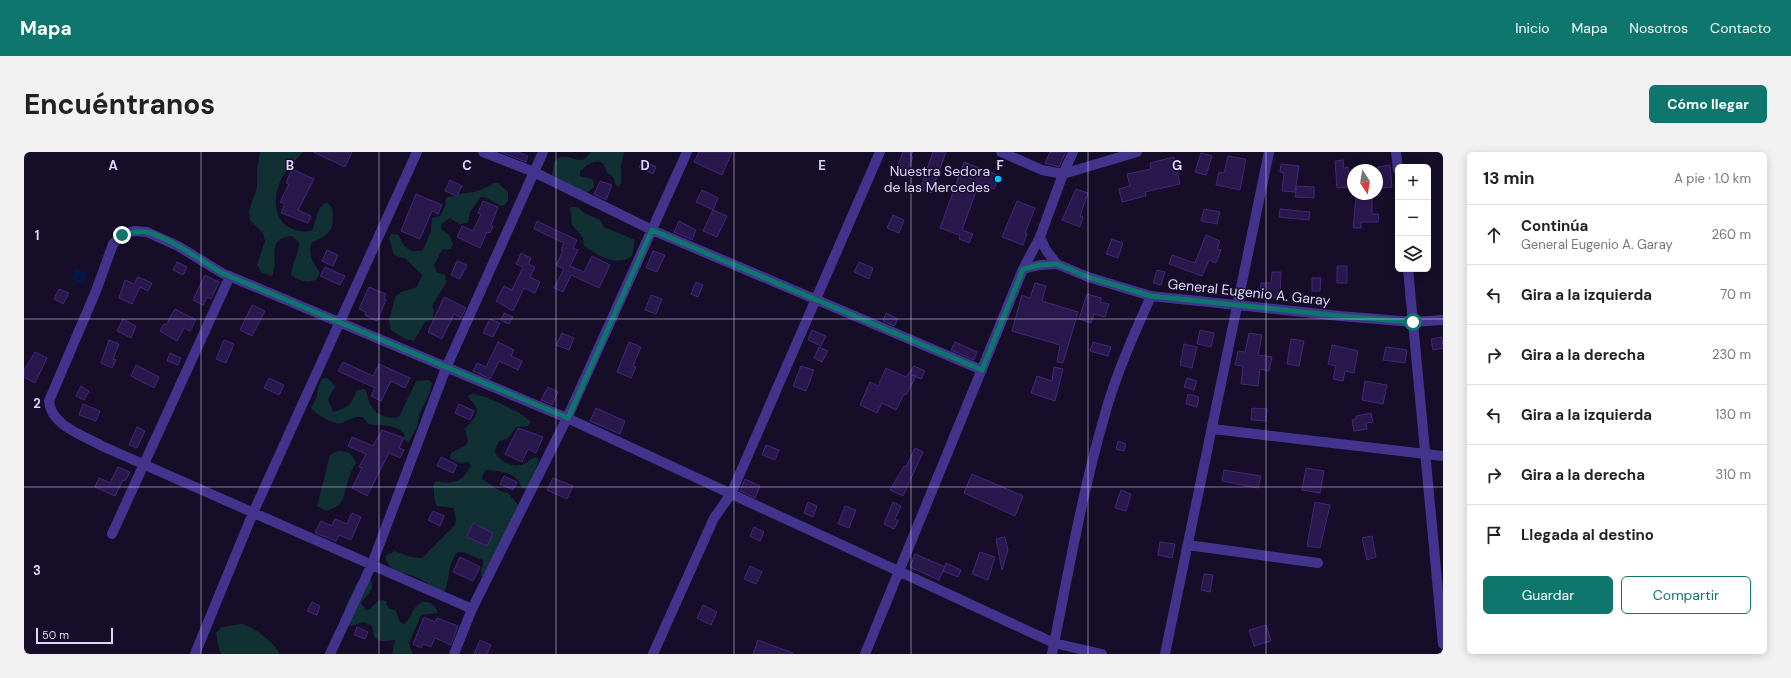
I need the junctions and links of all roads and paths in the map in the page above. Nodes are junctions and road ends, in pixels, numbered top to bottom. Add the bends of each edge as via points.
1 (418, 152) edge
2 (483, 152) edge
3 (543, 152) edge
4 (687, 152) edge
5 (880, 152) edge
6 (1000, 152) edge
7 (1073, 152) edge
8 (1137, 152) edge
9 (1270, 152) edge
10 (1396, 152) edge
11 (1397, 164) edge
12 (534, 172) junction
13 (1063, 174) junction
14 (652, 230) junction
15 (1040, 237) junction
16 (1057, 264) junction
17 (1023, 269) junction
18 (1408, 272) edge
19 (230, 276) junction
20 (1151, 296) junction
21 (815, 299) junction
22 (1237, 305) junction
23 (1443, 320) edge
24 (341, 322) junction
25 (1413, 322) junction
26 (446, 368) junction
27 (982, 370) junction
28 (568, 418) junction
29 (1213, 430) junction
30 (1426, 455) junction
31 (1443, 456) edge
32 (144, 464) junction
33 (731, 494) junction
34 (253, 513) junction
35 (112, 534) dead end
36 (1188, 545) junction
37 (1318, 563) dead end
38 (372, 564) junction
39 (898, 571) junction
40 (472, 609) junction
41 (1054, 643) junction
42 (1443, 644) edge
43 (195, 654) edge
44 (330, 654) edge
45 (454, 654) edge
46 (653, 654) edge
47 (865, 654) edge
48 (1052, 654) edge
49 (1102, 654) edge
50 (1166, 654) edge

1 - 24 street
2 - 12 street
3 - 12 street
4 - 14 street
5 - 21 street
6 - 13 street via 1042,170
7 - 13 street
8 - 13 street
9 - 22 street
10 - 11 street
12 - 14 street
12 - 26 street
13 - 15 street
14 - 21 street
14 - 28 street
15 - 16 street
15 - 17 street
16 - 17 street, General Eugenio A. Garay
16 - 20 street, General Eugenio A. Garay via 1088,277
17 - 27 street
18 - 25 street
19 - 24 street
19 - 32 street
19 - 32 street via 178,246 147,232 134,231 122,235 113,244 96,291 49,400 49,407 57,421 102,446
20 - 22 street, General Eugenio A. Garay
20 - 41 street via 1124,359 1105,413
21 - 27 street
21 - 33 street
22 - 25 street, General Eugenio A. Garay
22 - 29 street
23 - 25 street, General Eugenio A. Garay
24 - 26 street
24 - 34 street
25 - 30 street
26 - 28 street
26 - 38 street
27 - 39 street
28 - 33 street
28 - 40 street
29 - 30 street
29 - 36 street
30 - 31 street
30 - 42 street
32 - 34 street
32 - 35 street
33 - 39 street
33 - 46 street via 714,518
34 - 38 street
34 - 43 street
36 - 37 street
36 - 50 street
38 - 40 street
38 - 44 street
39 - 41 street
39 - 47 street
40 - 45 street
41 - 48 street
41 - 49 street

